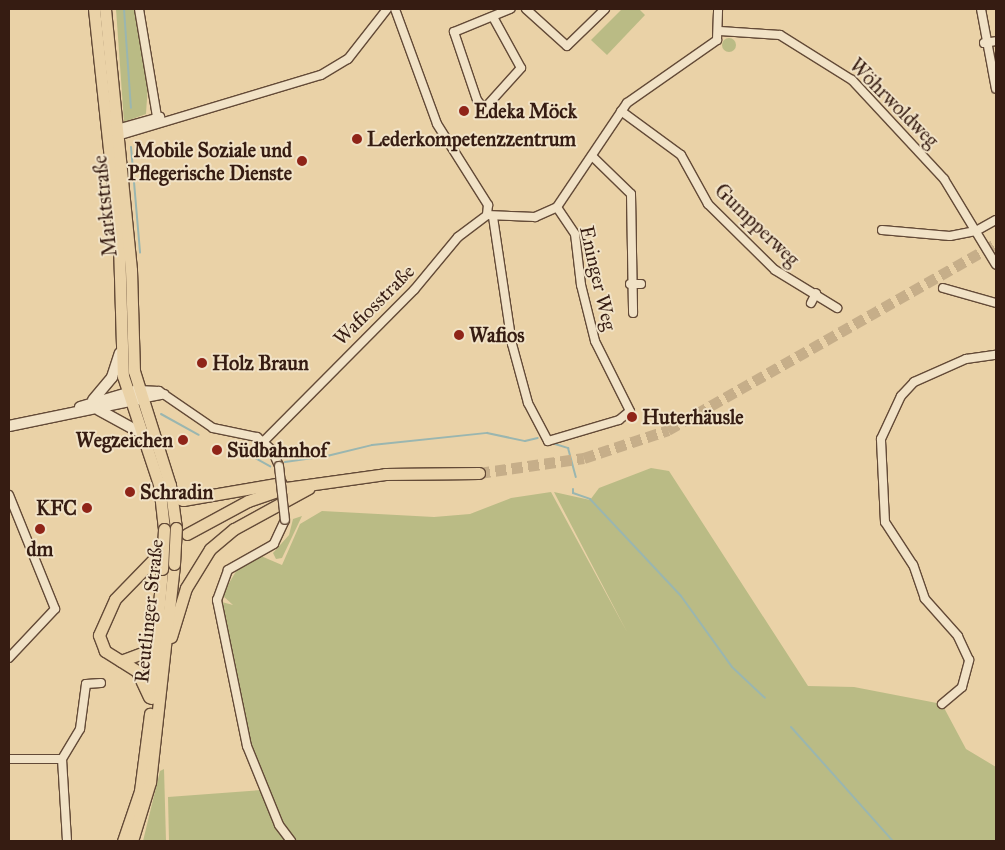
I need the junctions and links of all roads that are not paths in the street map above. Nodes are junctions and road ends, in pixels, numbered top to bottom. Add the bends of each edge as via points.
1 (94, 9) edge
2 (104, 9) edge
3 (139, 9) edge
4 (387, 9) edge
5 (395, 9) edge
6 (510, 9) edge
7 (526, 9) edge
8 (605, 9) edge
9 (718, 9) edge
10 (981, 9) edge
11 (492, 17) junction
12 (720, 31) junction
13 (996, 41) edge
14 (984, 43) junction
15 (996, 89) edge
16 (621, 111) junction
17 (160, 118) junction
18 (112, 133) junction
19 (592, 156) junction
20 (557, 207) junction
21 (490, 216) junction
22 (996, 220) edge
23 (882, 230) dead end
24 (976, 231) junction
25 (996, 266) edge
26 (630, 284) junction
27 (641, 284) dead end
28 (943, 288) dead end
29 (816, 294) junction
30 (811, 303) dead end
31 (996, 303) edge
32 (837, 308) dead end
33 (632, 314) dead end
34 (121, 350) junction
35 (996, 355) edge
36 (133, 395) junction
37 (88, 405) junction
38 (98, 409) junction
39 (61, 414) junction
40 (9, 426) edge
41 (139, 432) junction
42 (264, 441) junction
43 (480, 473) tunnel mouth
44 (324, 482) junction
45 (301, 492) junction
46 (9, 495) edge
47 (178, 498) junction
48 (224, 514) junction
49 (187, 534) dead end
50 (154, 558) dead end
51 (156, 633) junction
52 (9, 658) edge
53 (121, 661) junction
54 (162, 670) junction
55 (100, 683) dead end
56 (151, 703) junction
57 (942, 704) dead end
58 (9, 759) edge
59 (62, 759) junction
60 (134, 835) edge
61 (68, 841) edge
62 (123, 841) edge
63 (291, 841) edge

1 - 18 main road, Marktstraße
2 - 18 main road, Marktstraße
3 - 17 street
4 - 17 street via 348,59 321,75
5 - 21 street via 437,124 486,201
6 - 11 street
7 - 8 street via 567,46
9 - 12 street
10 - 14 street
11 - 11 street via 454,32 477,100 484,109 521,68
12 - 16 street, Eninger Weg via 708,49
12 - 24 street, Wöhrwoldweg via 780,34 845,74 926,156 957,197
13 - 14 street
14 - 15 street
16 - 19 street, Eninger Weg
16 - 29 street, Gumpperweg via 681,155 708,204 770,265
17 - 18 street
18 - 34 main road, Marktstraße
18 - 36 main road, Marktstraße
19 - 20 street, Eninger Weg
19 - 26 street via 630,194
20 - 21 street via 535,218
20 - 21 street, Eninger Weg via 575,234 581,285 596,341 630,411 619,420 548,441 528,403 512,344
21 - 42 street, Wafiosstraße via 458,237 414,290
22 - 24 street
23 - 24 street via 945,237
24 - 25 street, Wöhrwoldweg
26 - 27 street
26 - 33 street
28 - 31 street
29 - 30 street
29 - 32 street, Gumpperweg
34 - 36 main road, Marktstraße
34 - 37 main road via 112,377
35 - 57 street via 966,359 914,382 901,396 881,439 884,522 913,565 925,599 958,636 969,660 962,687
36 - 37 main road
36 - 38 main road
36 - 41 main road, Reutlinger Straße
36 - 42 street via 165,394 213,428 249,434
36 - 47 main road, Reutlinger Straße
37 - 39 main road
38 - 39 main road
38 - 41 main road
39 - 40 main road
41 - 51 main road, Reutlinger Straße, bridge via 158,484 164,529
42 - 63 street, bridge via 279,466 285,520 274,544 228,570 217,600 247,746 278,825
43 - 44 main road via 385,474
44 - 45 main road
44 - 47 main road via 293,482
44 - 48 main road via 266,494
45 - 48 main road
45 - 54 main road via 234,529 210,549 186,588
46 - 52 street via 55,609
47 - 54 main road, Reutlinger Straße, bridge
48 - 49 main road
50 - 53 main road via 115,599 100,627 105,651
51 - 53 main road via 144,652
51 - 56 main road, Reutlinger Straße
53 - 56 main road via 142,677
54 - 60 main road, Reutlinger Straße via 150,782
55 - 59 street via 86,684 80,729
56 - 60 main road, Reutlinger Straße
58 - 59 street
59 - 61 street
60 - 62 main road

